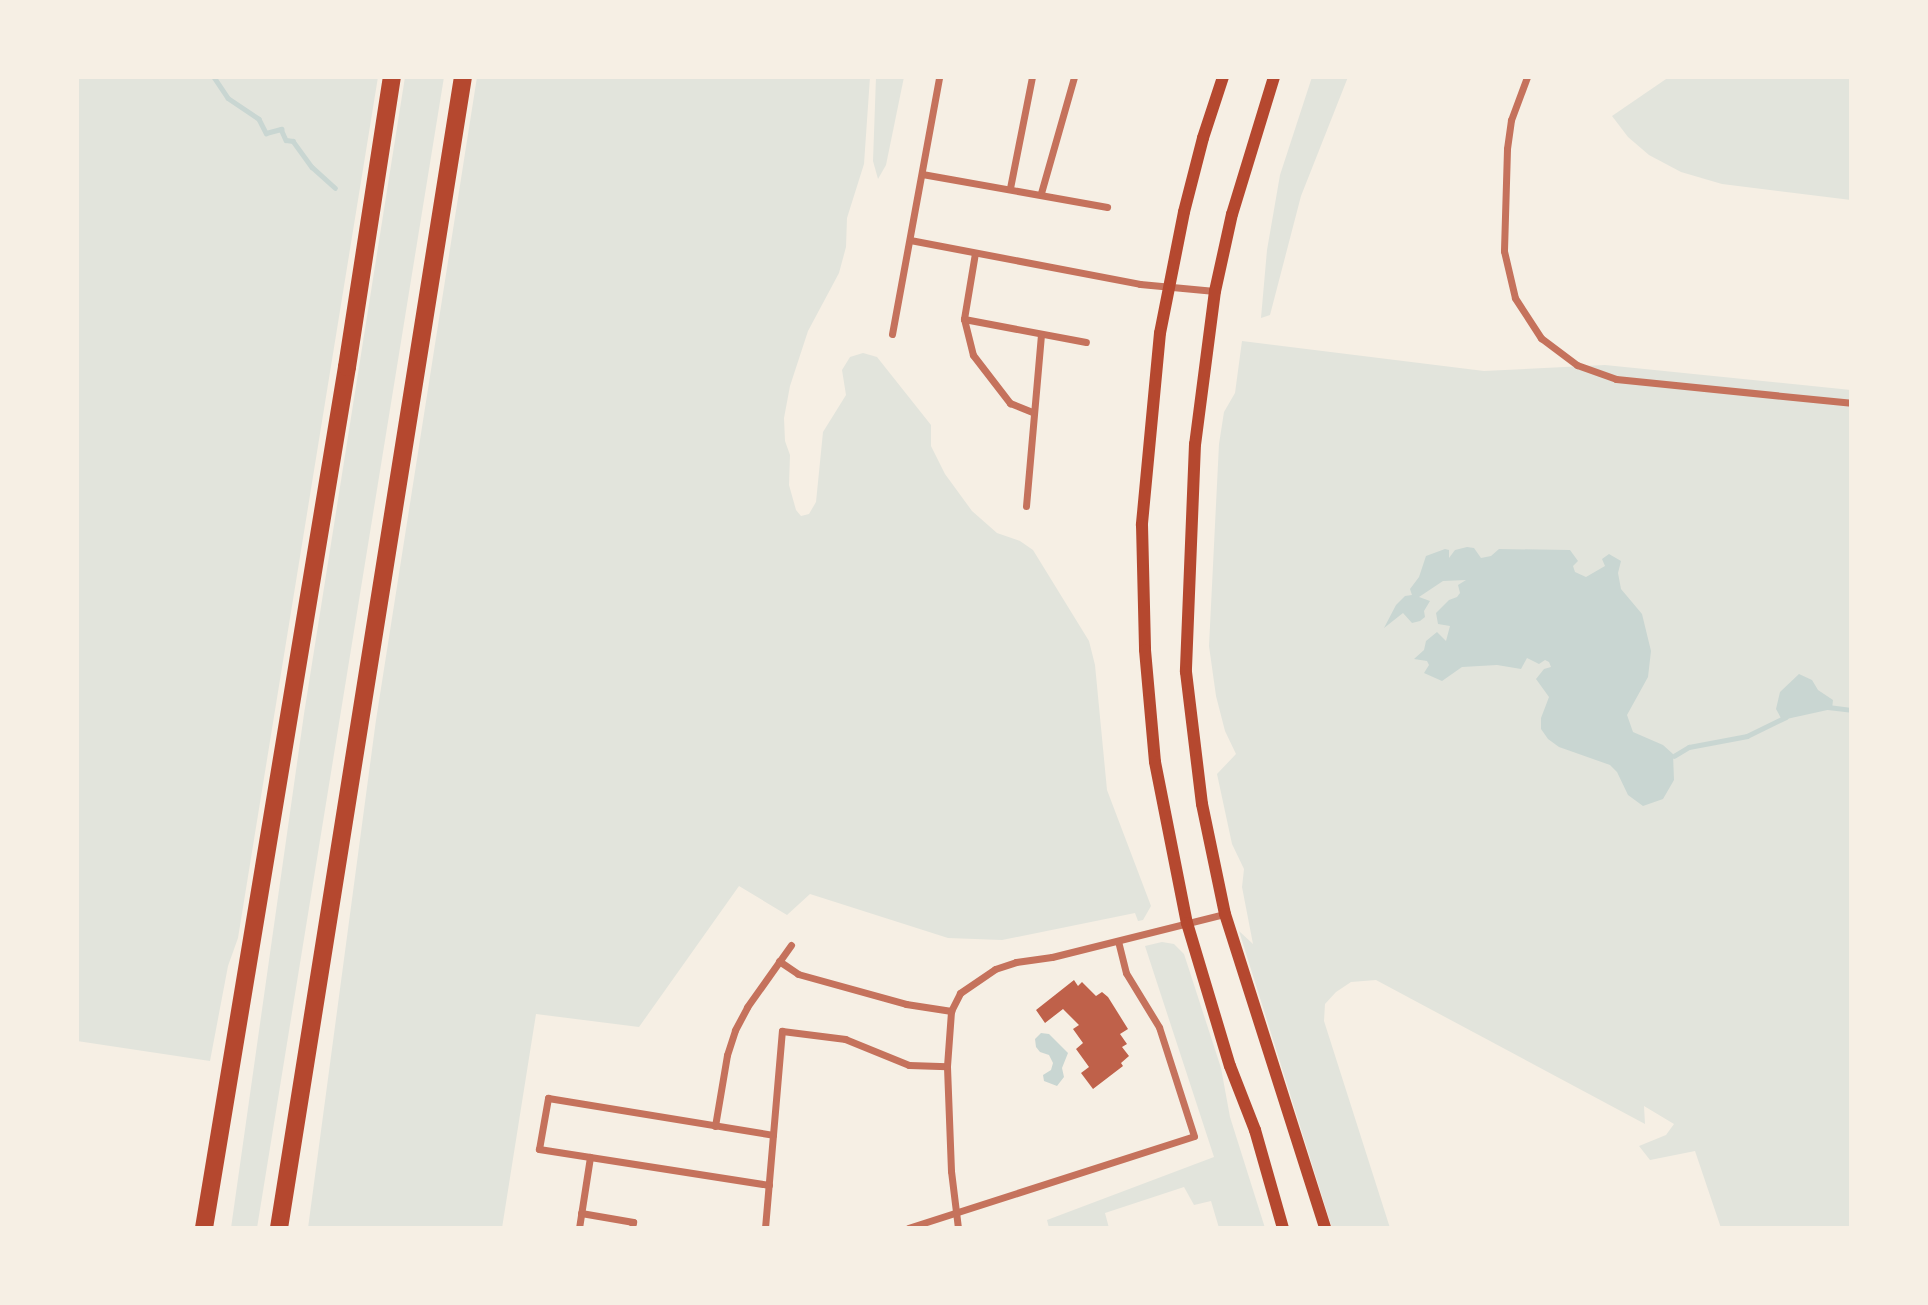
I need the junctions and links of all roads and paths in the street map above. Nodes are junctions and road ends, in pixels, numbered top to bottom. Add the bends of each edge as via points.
1 (392, 77) edge
2 (463, 77) edge
3 (939, 77) edge
4 (1032, 77) edge
5 (1074, 77) edge
6 (1223, 77) edge
7 (1273, 77) edge
8 (1527, 77) edge
9 (922, 174) junction
10 (1010, 188) junction
11 (1041, 193) junction
12 (1107, 207) dead end
13 (910, 240) junction
14 (975, 253) junction
15 (1168, 288) junction
16 (1215, 291) junction
17 (964, 319) junction
18 (892, 334) dead end
19 (1041, 335) junction
20 (1086, 342) dead end
21 (1851, 403) edge
22 (1032, 412) junction
23 (1026, 506) dead end
24 (1225, 914) junction
25 (1187, 923) junction
26 (1118, 941) junction
27 (791, 945) dead end
28 (779, 961) junction
29 (951, 1011) junction
30 (947, 1066) junction
31 (715, 1126) junction
32 (773, 1135) junction
33 (590, 1157) junction
34 (769, 1185) junction
35 (956, 1212) junction
36 (581, 1213) junction
37 (204, 1228) edge
38 (279, 1228) edge
39 (579, 1228) edge
40 (632, 1228) edge
41 (765, 1228) edge
42 (908, 1228) edge
43 (957, 1228) edge
44 (1283, 1228) edge
45 (1325, 1228) edge

1 - 37 highway
2 - 38 highway
3 - 9 street
4 - 10 street
5 - 11 street
6 - 15 main road via 1203,138
7 - 16 main road
8 - 21 street via 1511,120 1507,149 1504,251 1515,298 1541,338 1577,365 1616,379
9 - 10 street
9 - 13 street
10 - 11 street
11 - 12 street
13 - 14 street
13 - 18 street
14 - 15 street
14 - 17 street
15 - 16 street
15 - 25 main road via 1147,447 1143,592 1155,762
16 - 24 main road via 1195,444 1186,672 1202,804
17 - 19 street
17 - 22 street via 979,365 1010,403
19 - 20 street
19 - 22 street
22 - 23 street
24 - 25 street
24 - 45 main road
25 - 26 street
25 - 44 main road
26 - 29 street via 995,969 960,993
26 - 35 street via 1126,973 1158,1027 1194,1136
27 - 28 street
28 - 29 street via 798,974 906,1004
28 - 31 street via 735,1030
29 - 30 street
30 - 32 street via 909,1065 845,1038 782,1031
30 - 35 street
31 - 32 street
31 - 33 street via 548,1098 540,1149
32 - 34 street
33 - 34 street
33 - 36 street
34 - 41 street
35 - 42 street
35 - 43 street
36 - 39 street
36 - 40 street via 633,1222

